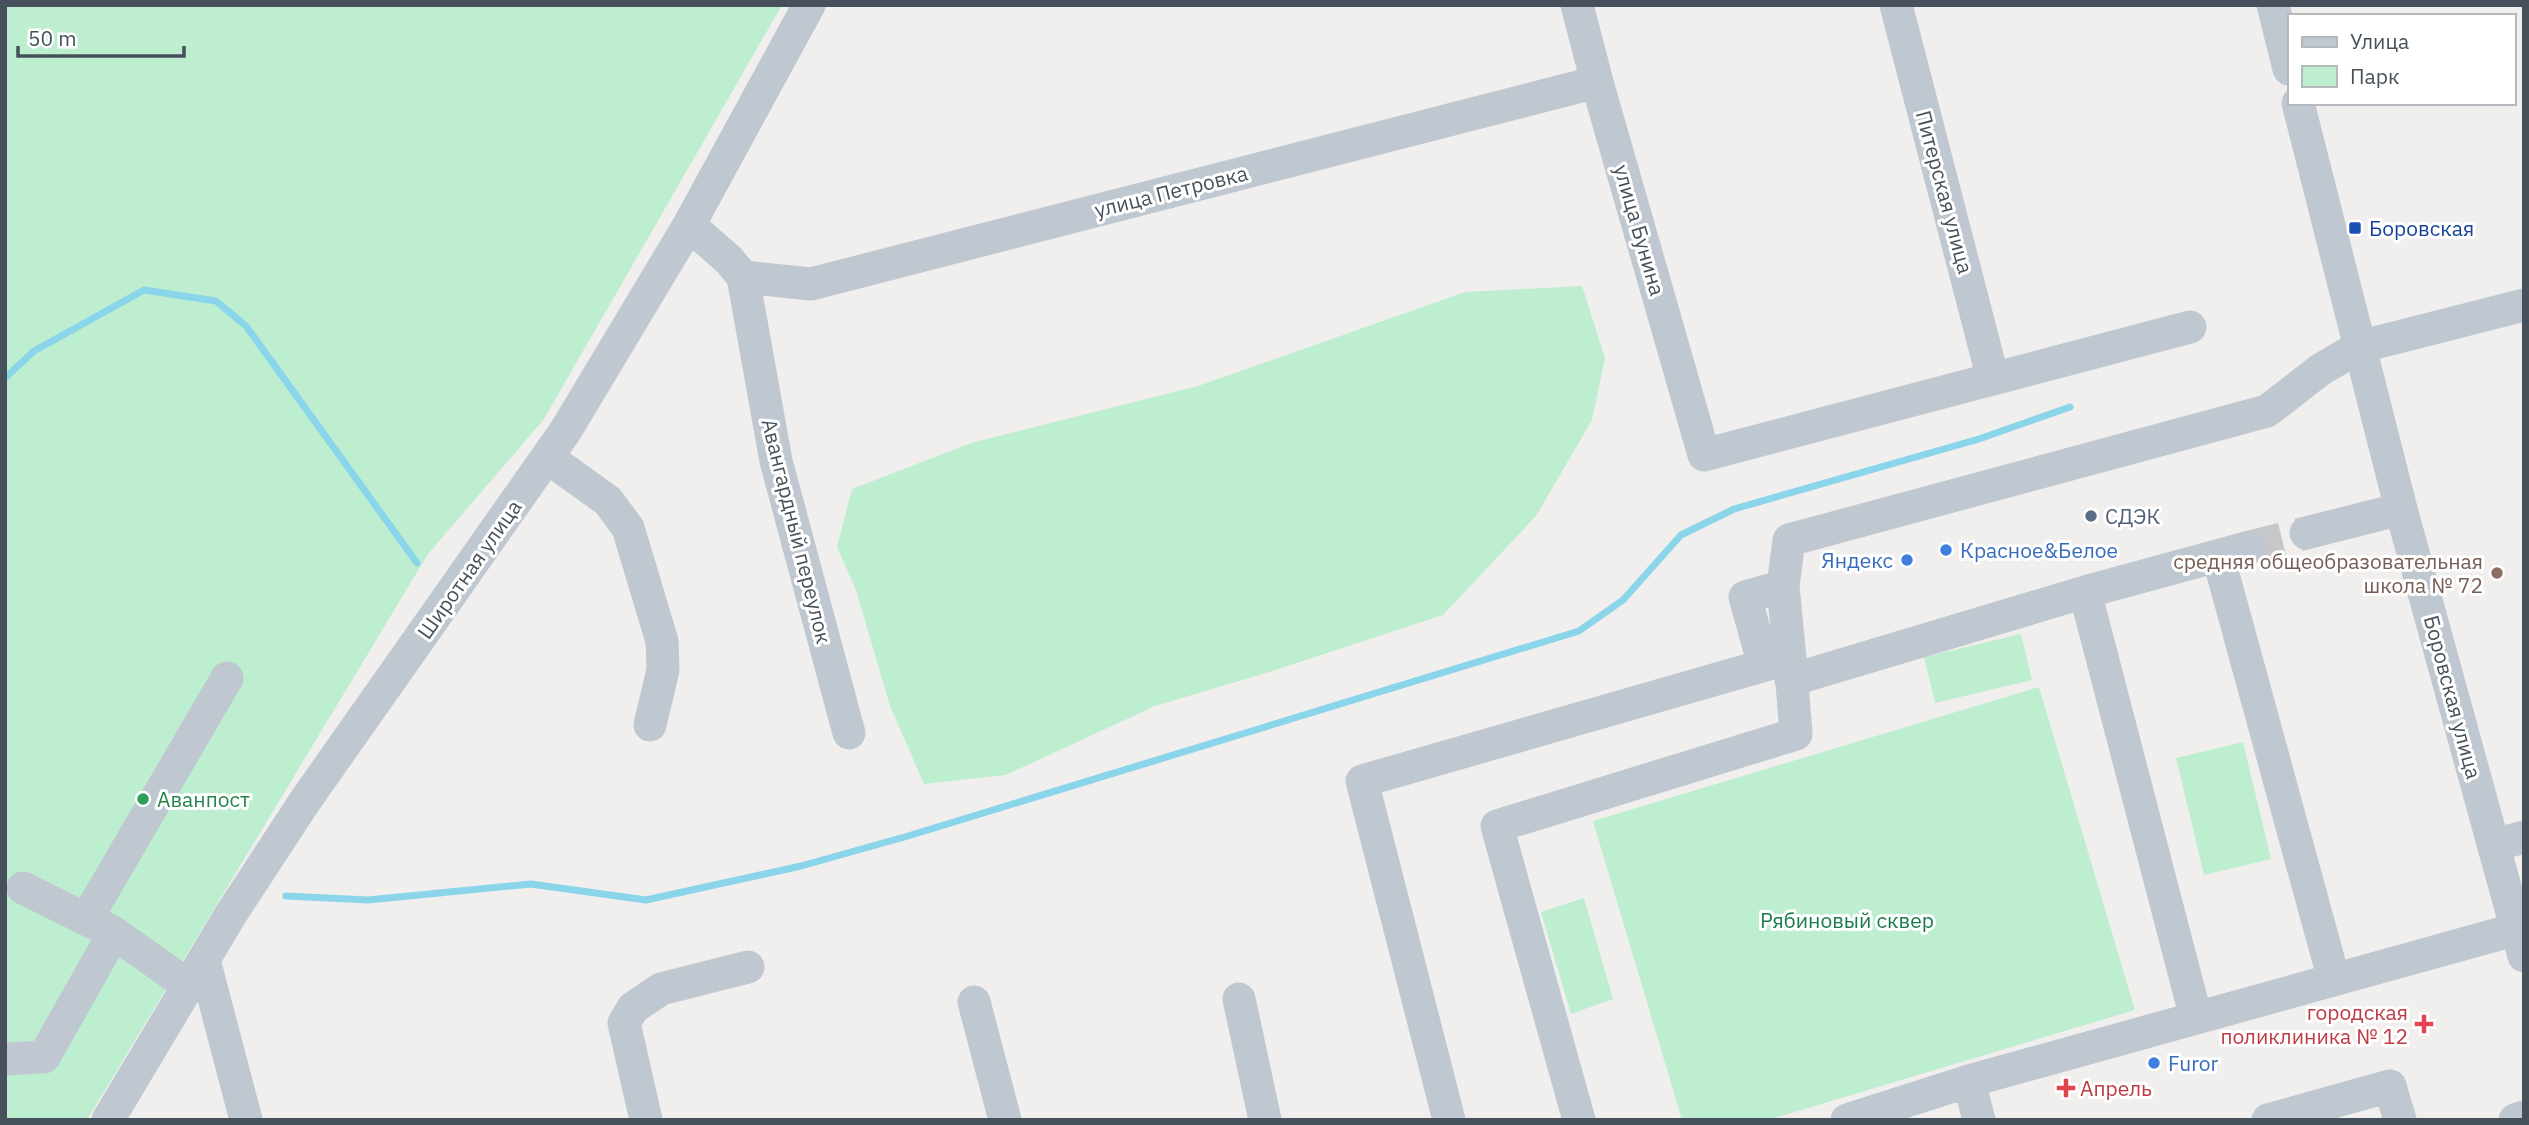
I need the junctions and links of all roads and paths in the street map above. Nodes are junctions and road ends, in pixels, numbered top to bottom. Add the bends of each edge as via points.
1 (809, 5) edge
2 (1577, 5) edge
3 (1896, 5) edge
4 (2273, 5) edge
5 (2288, 65) edge
6 (1597, 82) junction
7 (2299, 105) edge
8 (689, 225) junction
9 (743, 277) junction
10 (2524, 305) edge
11 (2190, 327) dead end
12 (2360, 347) junction
13 (1993, 379) junction
14 (547, 457) junction
15 (2401, 509) junction
16 (2306, 533) tunnel mouth
17 (2250, 547) tunnel mouth
18 (2218, 556) junction
19 (2085, 592) junction
20 (1782, 668) junction
21 (227, 678) dead end
22 (650, 725) dead end
23 (849, 733) dead end
24 (2509, 841) edge
25 (23, 888) dead end
26 (114, 933) junction
27 (2520, 942) edge
28 (748, 967) dead end
29 (196, 973) junction
30 (2334, 980) junction
31 (1239, 999) dead end
32 (974, 1002) dead end
33 (2196, 1018) junction
34 (5, 1059) edge
35 (1969, 1081) junction
36 (2524, 1116) edge
37 (108, 1120) edge
38 (246, 1120) edge
39 (646, 1120) edge
40 (1005, 1120) edge
41 (1265, 1120) edge
42 (1449, 1120) edge
43 (1579, 1120) edge
44 (1847, 1120) edge
45 (1979, 1120) edge
46 (2268, 1120) edge
47 (2400, 1120) edge
48 (2515, 1120) edge

1 - 8 street, Широтная улица
2 - 6 street, улица Бунина
3 - 13 street, Питерская улица
4 - 5 street
6 - 9 street, улица Петровка via 811,284
6 - 13 street, улица Бунина via 1704,455
7 - 12 street, Боровская улица
8 - 9 street
8 - 14 street, Широтная улица
9 - 23 street, Авангардный переулок via 776,461
10 - 12 street
11 - 13 street
12 - 15 street, Боровская улица
12 - 20 street via 2319,370 2267,411 1789,540
14 - 22 street via 608,502 628,528 662,641 663,670
14 - 29 street, Широтная улица via 305,801
15 - 16 street
15 - 24 street, Боровская улица
17 - 18 street
18 - 19 street
18 - 30 street
19 - 20 street
19 - 33 street
20 - 42 street via 1362,781
20 - 43 street via 1796,734 1497,826
21 - 26 street via 87,918
24 - 27 street, Боровская улица
25 - 26 street
26 - 29 street
26 - 34 street via 44,1057
27 - 30 street
28 - 39 street via 661,989 633,1008 624,1023
29 - 37 street, Широтная улица
29 - 38 street
30 - 33 street
31 - 41 street
32 - 40 street
33 - 35 street
35 - 44 street
35 - 45 street
36 - 48 street
46 - 47 street via 2390,1086

